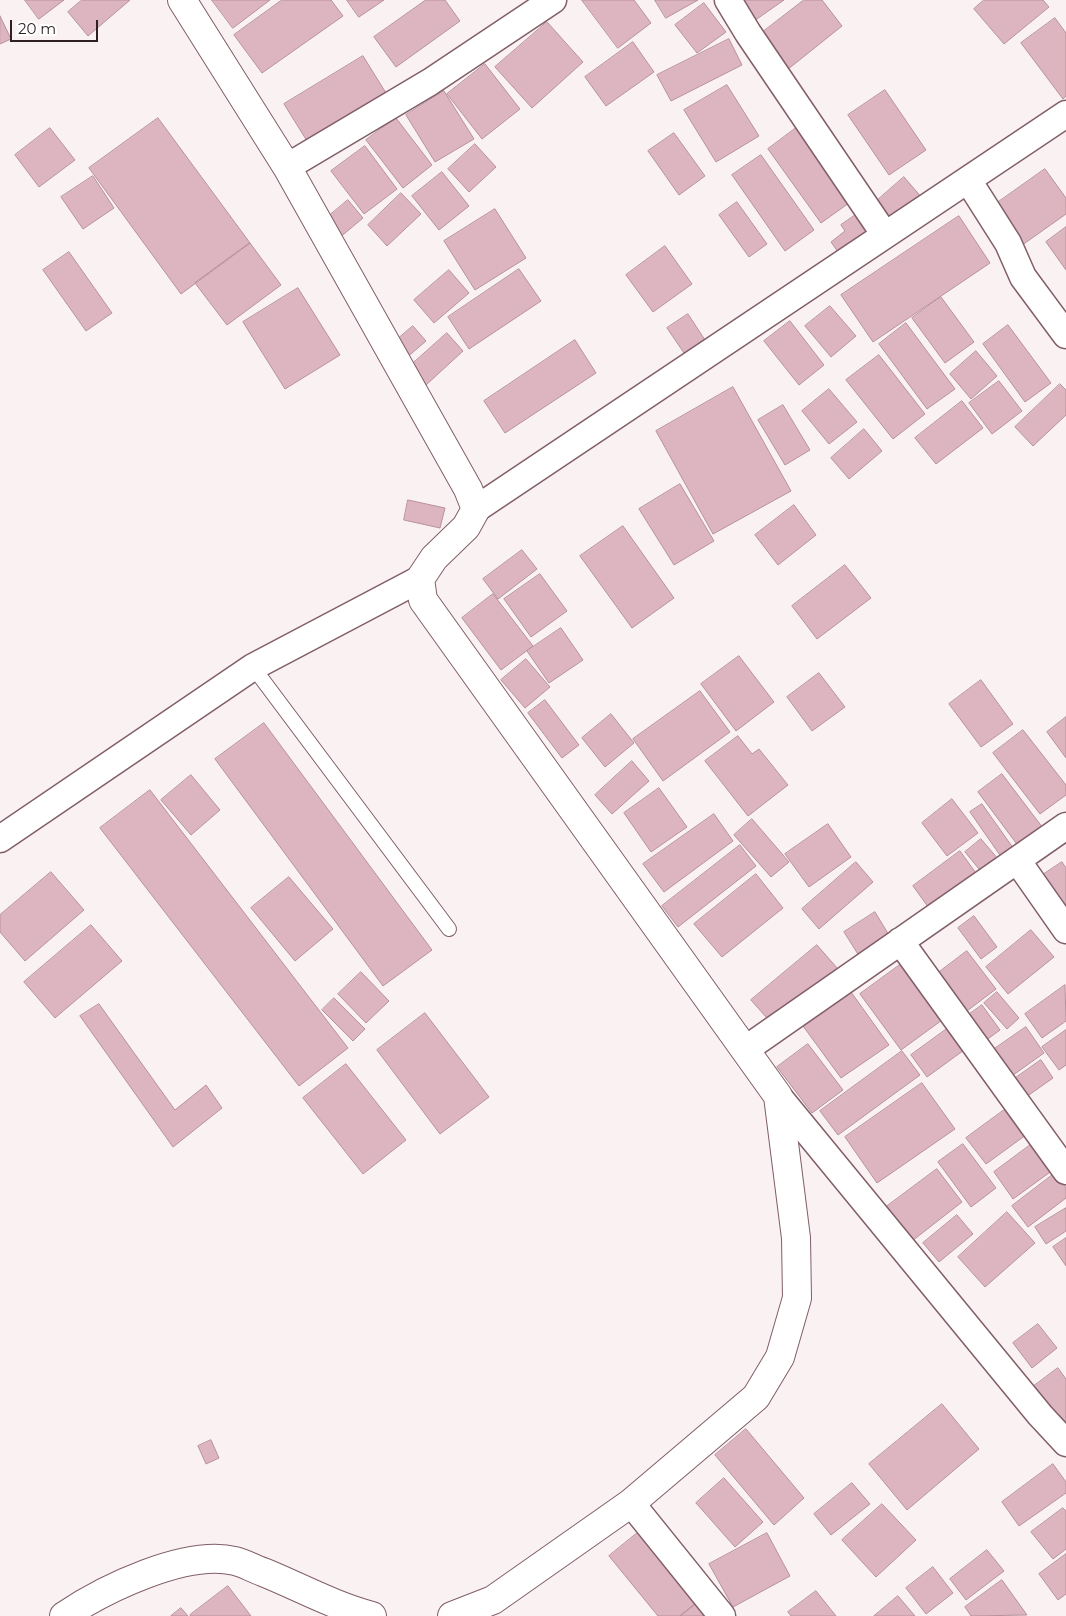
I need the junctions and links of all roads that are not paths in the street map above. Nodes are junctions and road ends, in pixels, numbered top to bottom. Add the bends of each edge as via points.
1 (182, 0) edge
2 (553, 0) edge
3 (728, 0) edge
4 (1066, 114) edge
5 (287, 167) junction
6 (968, 180) junction
7 (885, 235) junction
8 (1066, 335) edge
9 (476, 509) junction
10 (420, 579) junction
11 (253, 667) junction
12 (1066, 826) edge
13 (0, 839) edge
14 (1017, 860) junction
15 (449, 929) dead end
16 (1066, 930) edge
17 (900, 941) junction
18 (746, 1049) junction
19 (778, 1096) junction
20 (1066, 1170) edge
21 (1066, 1443) edge
22 (631, 1503) junction
23 (64, 1616) edge
24 (372, 1616) edge
25 (452, 1616) edge
26 (722, 1616) edge

1 - 5 street
2 - 5 street via 430,82
3 - 7 street
4 - 6 street
5 - 9 street via 468,489
6 - 7 street
6 - 8 street via 1008,243 1023,277
7 - 9 street
9 - 10 street via 466,527 434,558
10 - 11 street
10 - 18 street via 424,600
11 - 13 street
11 - 15 lane
12 - 14 street
14 - 16 street
14 - 17 street
17 - 18 street
17 - 20 street
18 - 19 street
19 - 21 street
19 - 22 street via 796,1238 797,1298 780,1357 756,1397
22 - 25 street via 493,1600
22 - 26 street
23 - 24 street via 132,1580 190,1560 234,1561 347,1610

